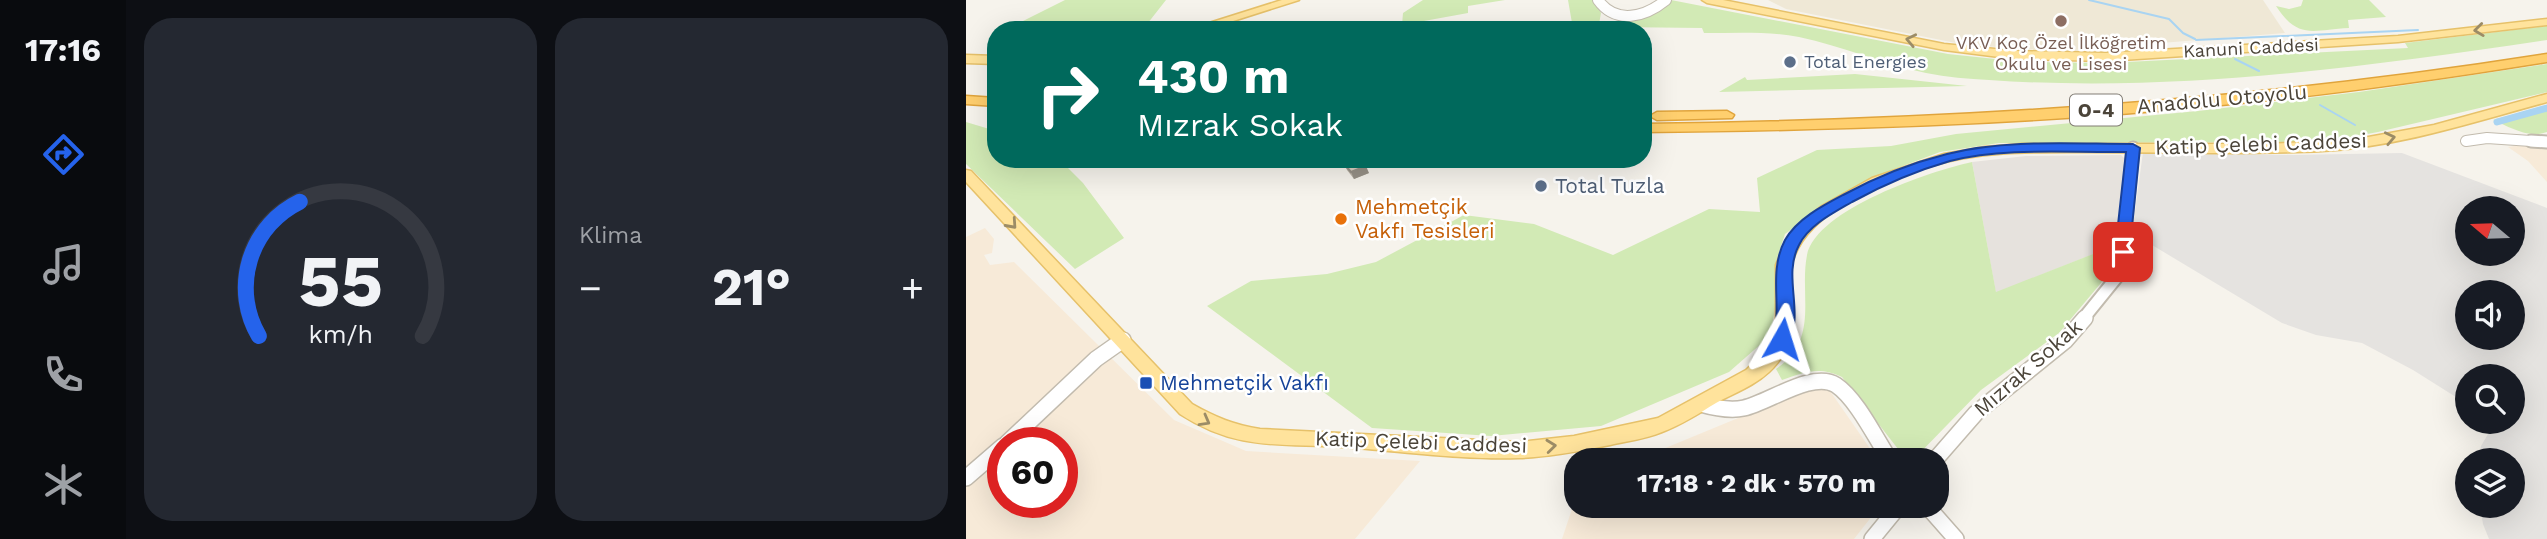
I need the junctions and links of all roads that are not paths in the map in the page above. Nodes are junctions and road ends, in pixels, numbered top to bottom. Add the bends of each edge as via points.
1 (1294, 0) edge
2 (1598, 0) edge
3 (1666, 0) edge
4 (1707, 0) edge
5 (1223, 21) edge
6 (2547, 22) edge
7 (2547, 47) edge
8 (2547, 58) edge
9 (966, 59) edge
10 (987, 60) edge
11 (966, 89) edge
12 (987, 90) edge
13 (2547, 98) edge
14 (966, 100) edge
15 (987, 101) edge
16 (1652, 117) edge
17 (1652, 128) edge
18 (2466, 141) dead end
19 (2547, 142) edge
20 (2133, 148) junction
21 (966, 174) edge
22 (1123, 341) junction
23 (1701, 404) junction
24 (1024, 427) edge
25 (1881, 448) edge
26 (1945, 448) edge
27 (987, 460) edge
28 (966, 478) edge
29 (1889, 518) edge
30 (1938, 518) edge
31 (1872, 539) edge
32 (1956, 539) edge

1 - 5 main road
2 - 3 street via 1606,11 1626,16 1651,13
6 -> 4 main road, Kanuni Caddesi via 2398,39 2064,58 1944,47
7 - 16 highway, Anadolu Otoyolu / O-4 via 2357,74 2128,97 1887,111
8 - 17 highway, Anadolu Otoyolu / O-4 via 2361,85 2095,110 1842,125
9 - 10 main road
11 - 12 highway
20 -> 13 main road, Katip Çelebi Caddesi via 2353,145
14 - 15 highway
18 - 19 street
20 - 23 main road, Katip Çelebi Caddesi via 2014,149 1950,157 1883,180 1825,211 1793,240 1785,259 1787,320 1772,357 1757,372
20 - 26 street, Mızrak Sokak via 2123,252 2108,292 2065,341 1976,413
21 -> 22 main road, Katip Çelebi Caddesi
22 -> 23 main road, Katip Çelebi Caddesi via 1194,415 1232,433 1265,439 1315,437 1509,450 1657,427
22 - 24 street via 1096,359
23 - 25 street via 1745,407 1814,381 1830,382
27 - 28 street
29 - 31 street
30 - 32 street

